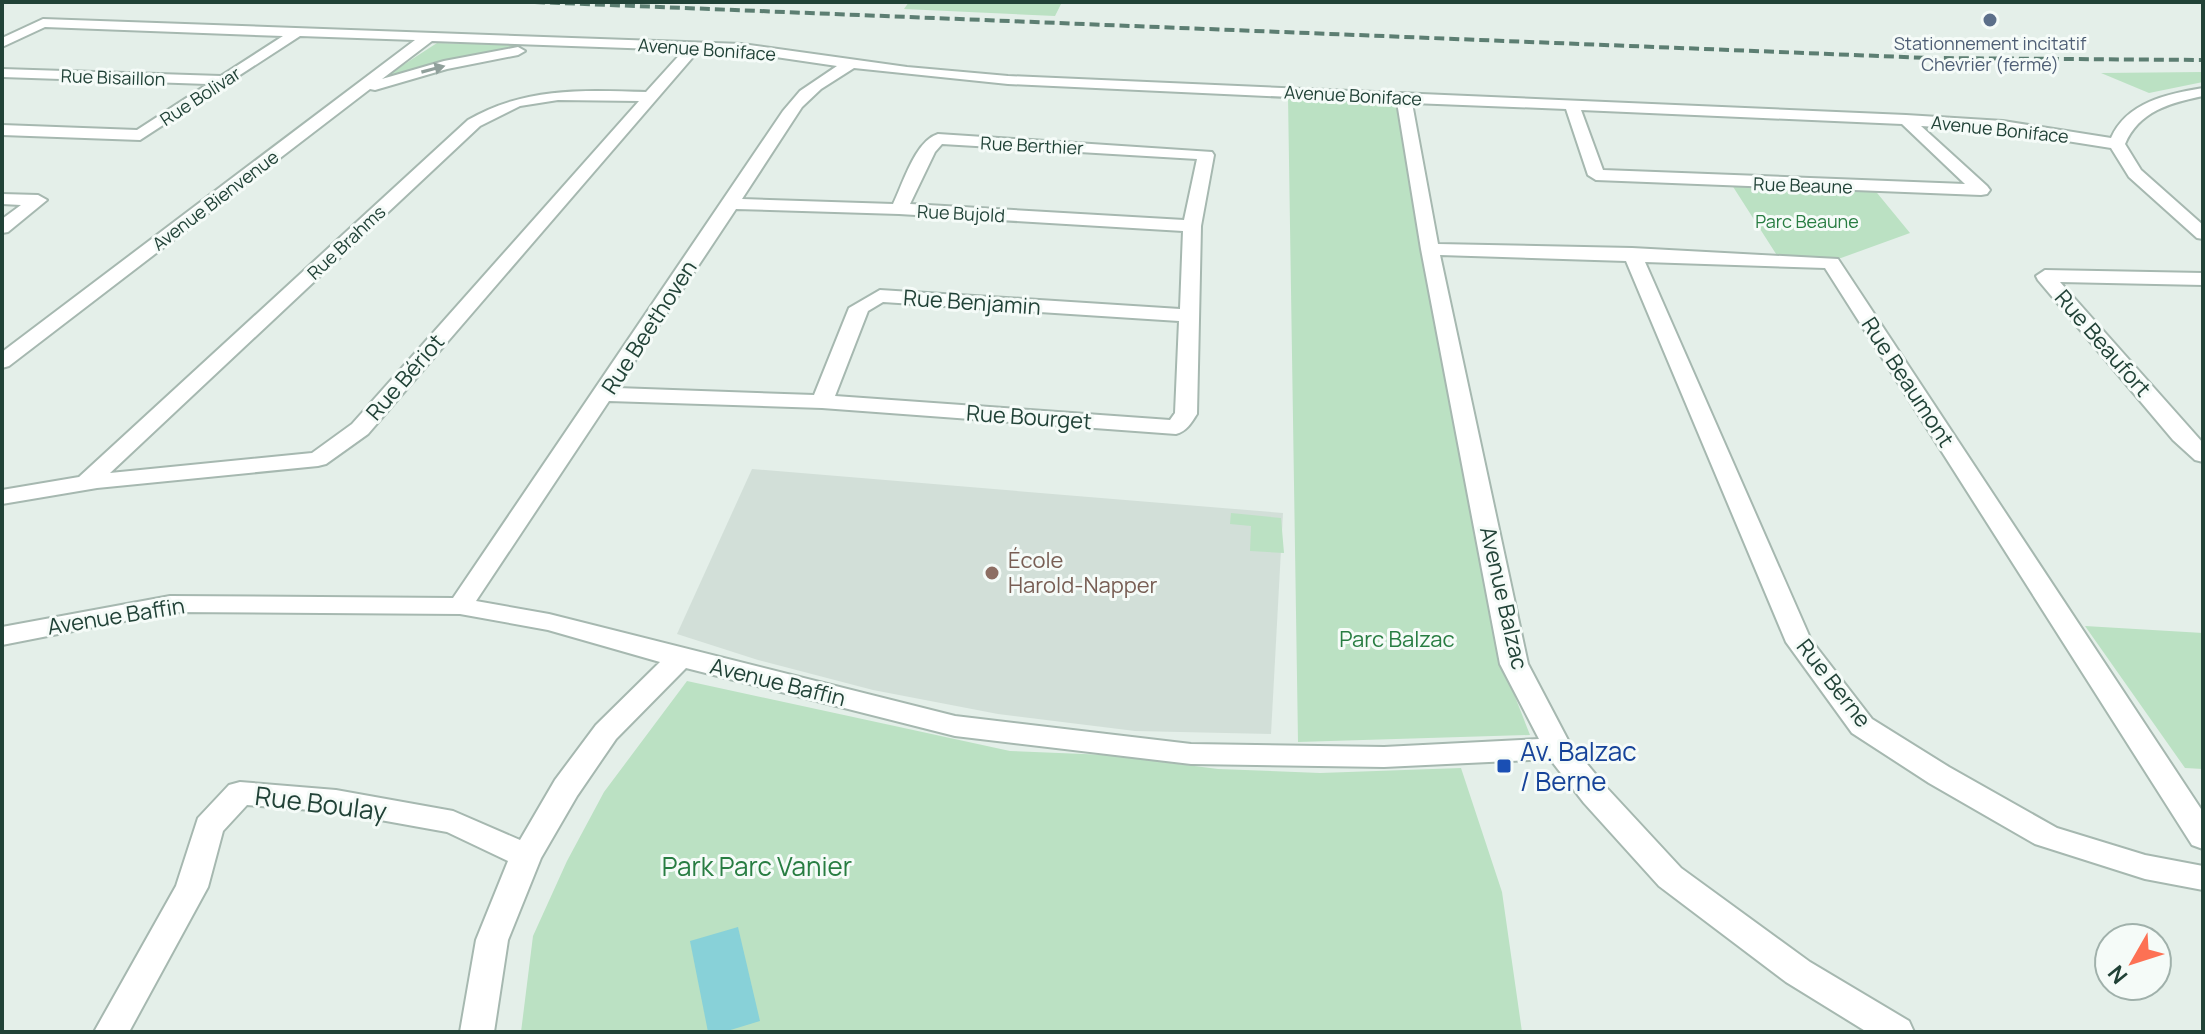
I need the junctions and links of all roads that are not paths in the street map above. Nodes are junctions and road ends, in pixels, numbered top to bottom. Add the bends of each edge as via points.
1 (295, 34) junction
2 (427, 38) junction
3 (2, 43) edge
4 (589, 43) junction
5 (695, 46) junction
6 (852, 63) junction
7 (2, 73) edge
8 (224, 80) junction
9 (358, 91) junction
10 (2203, 92) edge
11 (647, 97) junction
12 (1404, 98) junction
13 (1572, 106) junction
14 (1906, 120) junction
15 (2, 130) edge
16 (2117, 144) junction
17 (1206, 155) joint
18 (2, 199) edge
19 (729, 204) junction
20 (899, 209) junction
21 (1192, 226) junction
22 (2, 228) edge
23 (2203, 234) edge
24 (1430, 249) junction
25 (1632, 254) junction
26 (2203, 279) edge
27 (1189, 316) junction
28 (2, 362) edge
29 (606, 394) junction
30 (822, 402) junction
31 (2203, 455) edge
32 (87, 482) junction
33 (2, 497) edge
34 (460, 606) junction
35 (2, 636) edge
36 (680, 658) junction
37 (1558, 748) junction
38 (2203, 837) edge
39 (526, 856) junction
40 (2203, 878) edge
41 (111, 1032) edge
42 (477, 1032) edge
43 (1897, 1032) edge

1 - 2 street, Avenue Boniface
1 - 3 street, Avenue Boniface via 43,23
1 - 8 street, Rue Bolivar
2 - 4 street, Avenue Boniface
2 - 9 street, Avenue Bienvenue
4 - 5 street, Avenue Boniface
9 -> 4 street, Avenue Boniface via 480,58
5 - 6 street, Avenue Boniface
5 - 11 street, Rue Bériot
6 - 12 street, Avenue Boniface via 1008,80
6 - 19 street, Rue Beethoven via 785,113 773,141
7 - 8 street, Rue Bisaillon
8 - 15 street, Rue Bolivar via 140,135
9 - 28 street, Avenue Bienvenue
10 - 16 street via 2166,98 2144,109 2121,130
11 - 32 street, Rue Brahms via 545,95 497,107
11 - 32 street, Rue Bériot via 360,429 318,459
12 - 13 street, Avenue Boniface
12 - 24 street, Avenue Balzac
13 - 14 street, Avenue Boniface
13 - 14 street, Rue Beaune via 1596,175 1981,190
14 - 16 street, Avenue Boniface via 2003,126
16 - 23 street via 2135,173
17 - 20 street, Rue Berthier via 938,139
17 - 21 street, Rue Bourget
18 - 22 street via 38,200
19 - 20 street, Rue Bujold
19 - 29 street, Rue Beethoven
20 - 21 street, Rue Bujold
21 - 27 street, Rue Bourget
24 - 25 street, Rue Beaumont
24 - 37 street, Avenue Balzac via 1514,664
25 - 38 street, Rue Beaumont via 1831,263
25 - 40 street, Rue Berne via 1799,642 1862,726 2046,836 2145,867
26 - 31 street, Rue Beaufort via 2045,276
27 - 30 street, Rue Benjamin via 880,296 859,308
27 - 30 street, Rue Bourget via 1186,414 1176,427
29 - 30 street, Rue Bourget
29 - 34 street, Rue Beethoven
32 - 33 street, Rue Bériot
34 - 35 street, Avenue Baffin via 170,604
34 - 36 street, Avenue Baffin via 549,622
36 - 37 street, Avenue Baffin via 955,726 1191,754 1384,757
36 - 39 street via 606,732
37 - 43 street, Avenue Balzac via 1670,877 1798,972
39 - 41 street, Rue Boulay via 453,822 336,801 240,793 209,826 192,887
39 - 42 street via 492,940

